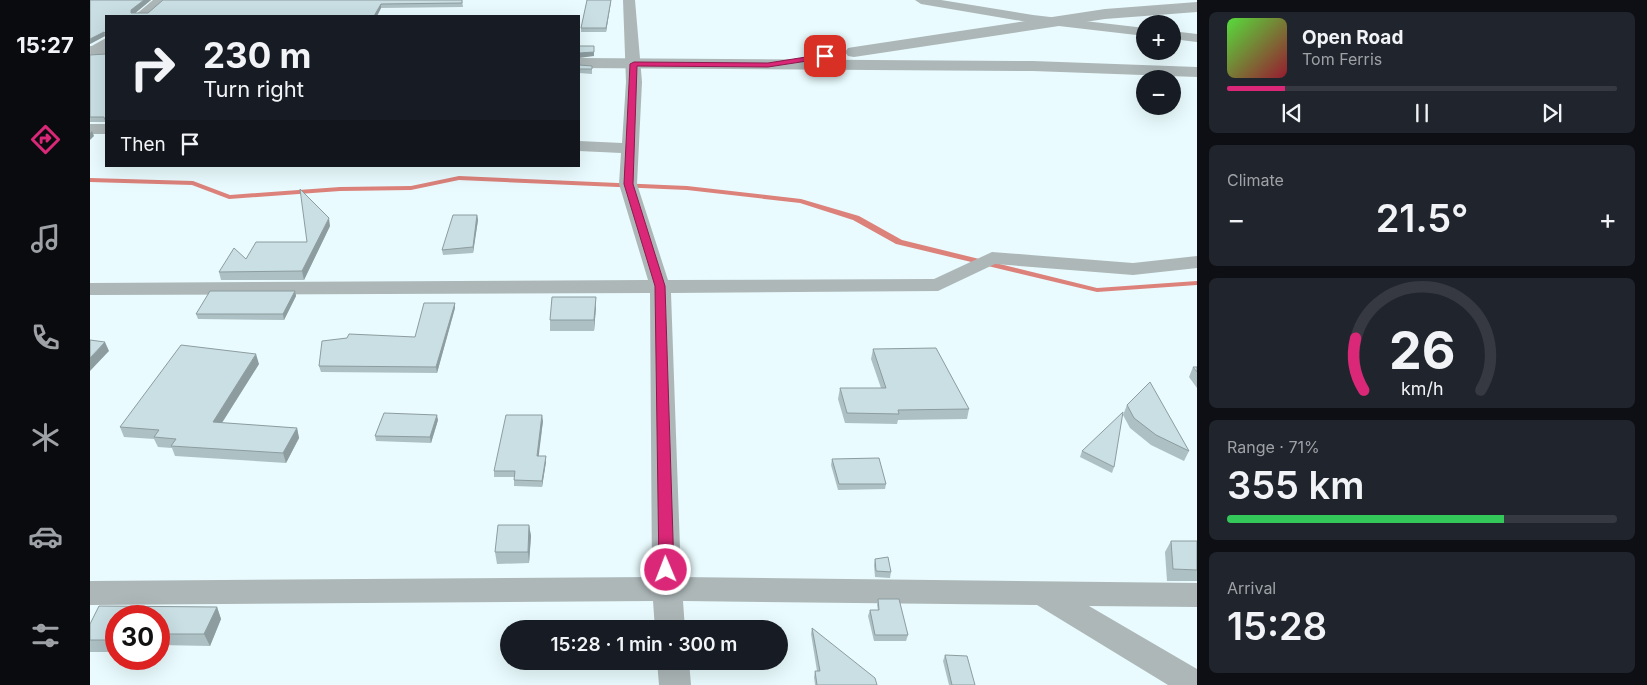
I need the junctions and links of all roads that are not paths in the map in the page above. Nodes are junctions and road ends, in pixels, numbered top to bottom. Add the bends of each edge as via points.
1 (161, 0) edge
2 (629, 0) edge
3 (921, 0) edge
4 (1197, 7) edge
5 (141, 15) edge
6 (1049, 22) junction
7 (1136, 31) edge
8 (1181, 36) edge
9 (1197, 38) edge
10 (580, 63) edge
11 (634, 64) junction
12 (768, 65) junction
13 (1197, 72) edge
14 (90, 129) edge
15 (105, 129) edge
16 (580, 146) edge
17 (629, 148) junction
18 (1197, 262) edge
19 (660, 286) junction
20 (90, 289) edge
21 (667, 589) junction
22 (90, 593) edge
23 (1044, 595) junction
24 (1197, 595) edge
25 (669, 620) edge
26 (674, 670) edge
27 (675, 685) edge
28 (1196, 685) edge

1 - 5 street
2 - 11 street
3 - 6 street
4 - 6 street
6 - 7 street
6 - 12 street
8 - 9 street
10 - 11 street
11 - 12 street
11 - 17 street
12 - 13 street via 1033,66
14 - 15 street
16 - 17 street
17 - 19 street via 628,184
18 - 19 street via 1133,269 992,258 938,285
19 - 20 street
19 - 21 street
21 - 22 street
21 - 23 street
21 - 25 street
23 - 24 street
23 - 28 street
26 - 27 street

